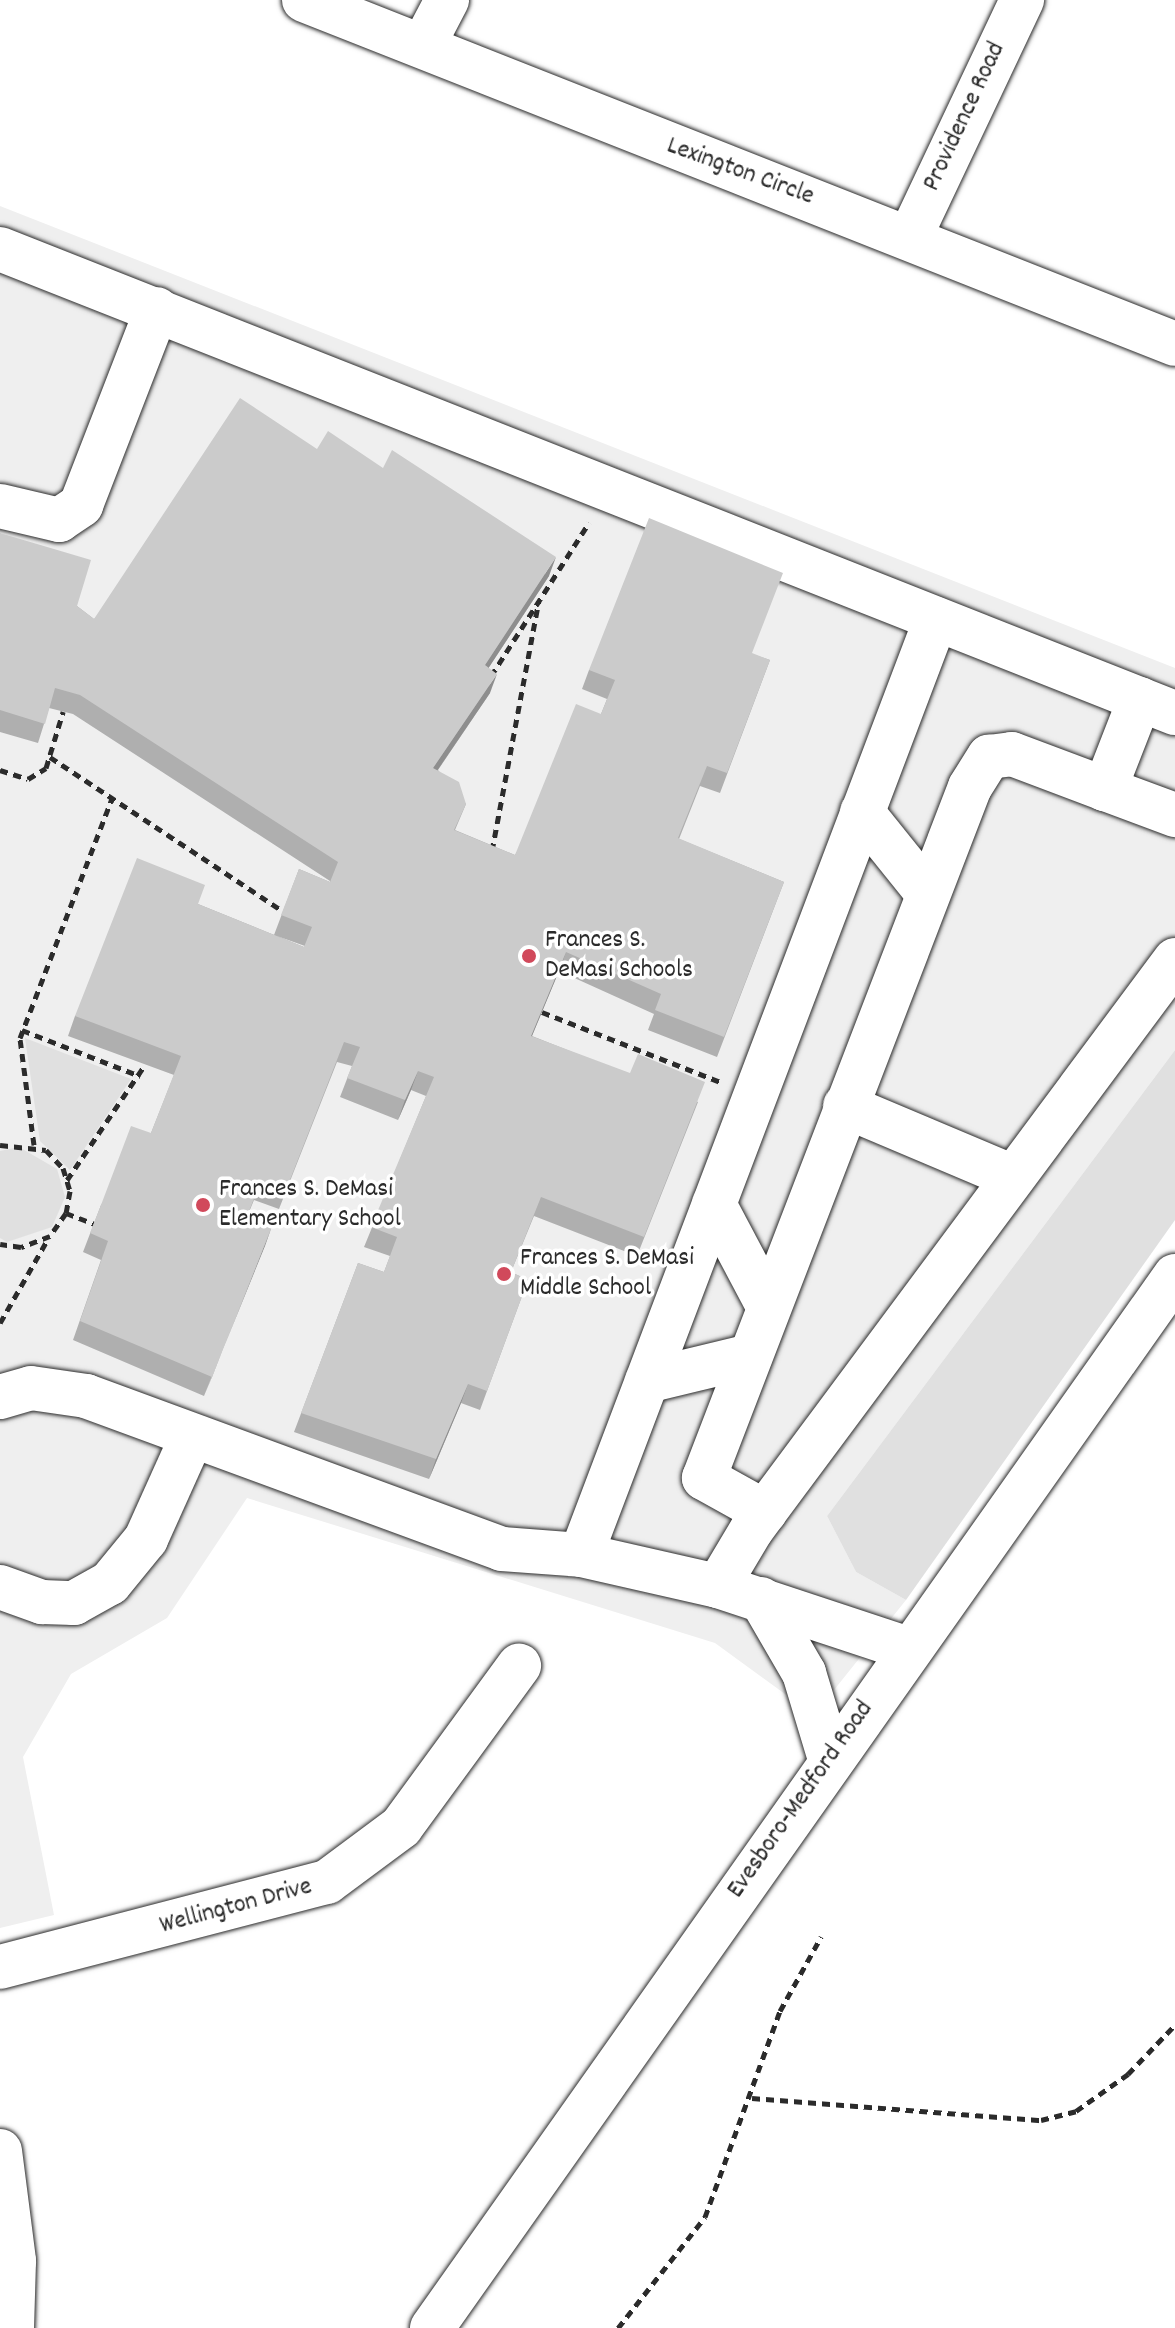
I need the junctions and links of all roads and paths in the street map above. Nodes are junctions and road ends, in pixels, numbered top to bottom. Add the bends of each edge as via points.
1 (304, 0) edge
2 (447, 0) edge
3 (1022, 0) edge
4 (423, 46) junction
5 (911, 235) junction
6 (0, 249) edge
7 (157, 309) junction
8 (1175, 344) edge
9 (612, 489) junction
10 (0, 506) edge
11 (539, 601) junction
12 (936, 619) junction
13 (483, 688) edge
14 (1158, 706) edge
15 (63, 712) edge
16 (50, 757) junction
17 (0, 770) edge
18 (1105, 789) junction
19 (112, 798) junction
20 (862, 812) junction
21 (1175, 815) edge
22 (489, 866) edge
23 (928, 894) junction
24 (283, 911) edge
25 (1175, 960) edge
26 (542, 1012) edge
27 (22, 1030) junction
28 (145, 1065) edge
29 (140, 1076) junction
30 (755, 1096) junction
31 (845, 1106) junction
32 (0, 1145) edge
33 (34, 1145) junction
34 (1013, 1177) junction
35 (67, 1180) junction
36 (714, 1204) junction
37 (66, 1213) junction
38 (94, 1224) edge
39 (50, 1236) junction
40 (0, 1244) edge
41 (1175, 1276) edge
42 (767, 1304) junction
43 (0, 1323) edge
44 (750, 1356) junction
45 (647, 1381) junction
46 (0, 1397) edge
47 (191, 1439) junction
48 (765, 1512) junction
49 (581, 1555) junction
50 (718, 1586) junction
51 (0, 1587) edge
52 (761, 1599) junction
53 (906, 1648) junction
54 (519, 1666) dead end
55 (830, 1759) junction
56 (821, 1937) dead end
57 (0, 1967) edge
58 (1175, 2025) edge
59 (752, 2098) junction
60 (0, 2151) edge
61 (12, 2328) edge
62 (432, 2328) edge
63 (618, 2328) edge

1 - 4 street, Lexington Circle
2 - 4 street
3 - 5 street, Providence Road
4 - 5 street, Lexington Circle
5 - 8 street, Lexington Circle
6 - 7 street
7 - 9 street
7 - 10 street via 81,505 59,520
9 - 11 path
9 - 12 street
11 - 13 path
11 - 22 path
12 - 14 street
12 - 20 street
14 - 18 street
15 - 16 path
16 - 17 path via 28,779
16 - 19 path
18 - 21 street
18 - 23 street via 1012,754 989,757
19 - 24 path
19 - 27 path
20 - 23 street
20 - 30 street
23 - 31 street
25 - 34 street
26 - 30 path
27 - 29 path
27 - 33 path
28 - 29 path
29 - 35 path
30 - 36 street
31 - 34 street
31 - 42 street
32 - 33 path
33 - 35 path via 55,1158
34 - 48 street
35 - 37 path
36 - 42 street
36 - 45 street
37 - 38 path
37 - 39 path
39 - 40 path via 21,1247
39 - 43 path
41 - 53 street, Evesboro-Medford Road
42 - 44 street
44 - 45 street
44 - 48 street via 704,1478
45 - 49 street
46 - 47 street via 31,1388 86,1396
47 - 49 street via 502,1549
47 - 51 street via 146,1539 110,1583 74,1603 42,1602
48 - 50 street
49 - 50 street
50 - 52 street
52 - 53 street
52 - 55 street via 804,1673
53 - 55 street, Evesboro-Medford Road
54 - 57 street, Wellington Drive via 401,1827 327,1882
55 - 62 street, Evesboro-Medford Road
56 - 59 path via 780,2011
58 - 59 path via 1128,2074 1076,2111 1041,2120
59 - 63 path via 705,2217
60 - 61 street via 14,2261

